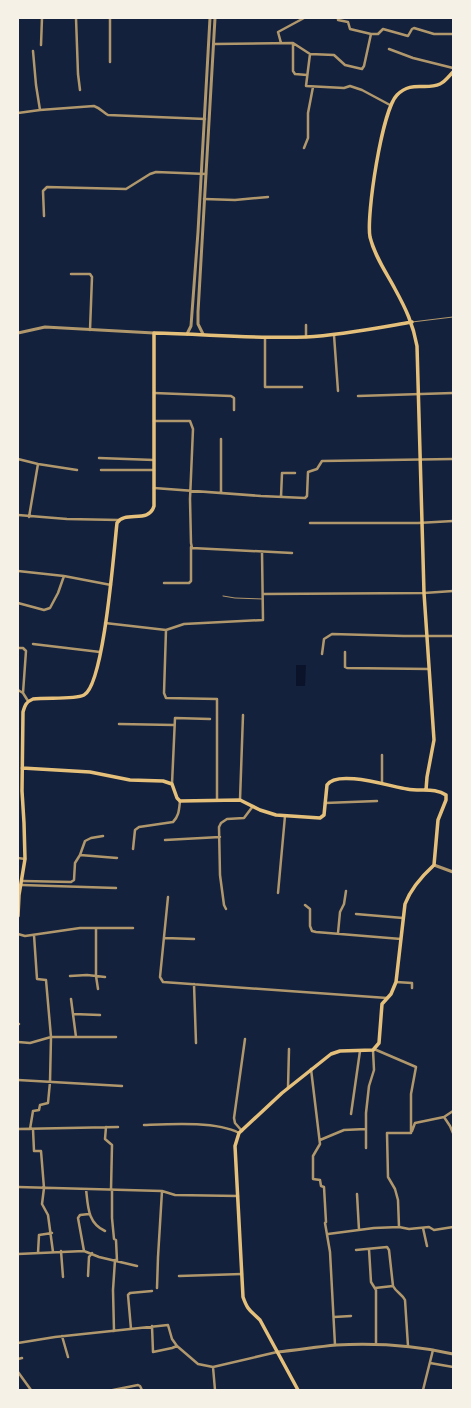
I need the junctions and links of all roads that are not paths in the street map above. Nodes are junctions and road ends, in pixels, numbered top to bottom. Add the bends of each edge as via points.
1 (42, 18) edge
2 (76, 18) edge
3 (110, 18) edge
4 (210, 18) edge
5 (215, 18) edge
6 (304, 18) edge
7 (338, 18) edge
8 (371, 34) junction
9 (453, 34) edge
10 (281, 43) junction
11 (293, 43) junction
12 (214, 44) junction
13 (41, 45) dead end
14 (389, 49) dead end
15 (33, 51) dead end
16 (310, 54) junction
17 (110, 62) dead end
18 (453, 68) edge
19 (453, 72) edge
20 (307, 75) junction
21 (313, 86) junction
22 (80, 90) dead end
23 (390, 105) junction
24 (40, 110) junction
25 (18, 113) edge
26 (204, 119) junction
27 (210, 119) junction
28 (304, 148) dead end
29 (201, 174) junction
30 (206, 174) junction
31 (268, 197) dead end
32 (204, 199) junction
33 (44, 216) dead end
34 (71, 274) dead end
35 (453, 317) edge
36 (412, 322) junction
37 (306, 325) dead end
38 (90, 330) junction
39 (18, 333) edge
40 (154, 333) junction
41 (187, 334) junction
42 (203, 334) junction
43 (334, 335) junction
44 (265, 337) junction
45 (306, 337) junction
46 (302, 388) dead end
47 (338, 391) dead end
48 (154, 392) junction
49 (453, 394) edge
50 (419, 395) junction
51 (358, 396) dead end
52 (234, 410) dead end
53 (154, 421) junction
54 (221, 439) dead end
55 (99, 458) dead end
56 (453, 458) edge
57 (18, 459) edge
58 (420, 459) junction
59 (154, 460) junction
60 (38, 464) junction
61 (77, 470) dead end
62 (101, 470) dead end
63 (154, 470) junction
64 (295, 473) dead end
65 (154, 488) junction
66 (190, 491) junction
67 (221, 492) junction
68 (281, 497) junction
69 (18, 515) edge
70 (29, 517) junction
71 (119, 520) junction
72 (453, 521) edge
73 (423, 522) junction
74 (310, 523) dead end
75 (191, 546) junction
76 (262, 552) junction
77 (292, 553) dead end
78 (18, 570) edge
79 (64, 576) junction
80 (164, 582) dead end
81 (111, 585) junction
82 (453, 591) edge
83 (424, 593) junction
84 (263, 594) junction
85 (223, 596) dead end
86 (263, 599) junction
87 (18, 603) edge
88 (105, 623) junction
89 (166, 630) junction
90 (426, 636) junction
91 (453, 636) edge
92 (33, 644) dead end
93 (18, 648) edge
94 (100, 652) junction
95 (345, 652) dead end
96 (322, 654) dead end
97 (429, 669) junction
98 (18, 690) edge
99 (23, 693) junction
100 (28, 701) junction
101 (243, 715) dead end
102 (210, 719) dead end
103 (119, 724) dead end
104 (174, 725) junction
105 (382, 755) dead end
106 (22, 768) junction
107 (382, 783) junction
108 (172, 784) junction
109 (426, 790) junction
110 (218, 800) junction
111 (240, 800) junction
112 (377, 801) dead end
113 (180, 802) junction
114 (325, 803) junction
115 (253, 806) junction
116 (285, 815) junction
117 (103, 836) dead end
118 (220, 836) junction
119 (165, 840) dead end
120 (134, 849) dead end
121 (80, 855) junction
122 (18, 858) edge
123 (117, 858) dead end
124 (25, 859) junction
125 (434, 865) junction
126 (453, 872) edge
127 (18, 880) edge
128 (22, 882) junction
129 (116, 888) dead end
130 (346, 891) dead end
131 (278, 893) dead end
132 (19, 895) edge
133 (168, 897) dead end
134 (305, 904) dead end
135 (226, 910) dead end
136 (356, 914) dead end
137 (18, 916) edge
138 (403, 918) junction
139 (96, 928) junction
140 (133, 928) dead end
141 (338, 933) junction
142 (18, 934) edge
143 (34, 935) junction
144 (165, 938) junction
145 (194, 939) dead end
146 (401, 939) junction
147 (70, 976) dead end
148 (96, 976) junction
149 (105, 977) dead end
150 (396, 982) junction
151 (194, 984) junction
152 (412, 988) dead end
153 (98, 990) dead end
154 (388, 998) junction
155 (71, 999) dead end
156 (73, 1014) junction
157 (100, 1015) dead end
158 (51, 1037) junction
159 (76, 1037) junction
160 (116, 1037) dead end
161 (245, 1039) dead end
162 (18, 1042) edge
163 (196, 1043) dead end
164 (289, 1049) dead end
165 (374, 1050) junction
166 (360, 1052) junction
167 (391, 1056) junction
168 (400, 1058) dead end
169 (311, 1069) junction
170 (18, 1080) edge
171 (50, 1082) junction
172 (122, 1086) dead end
173 (288, 1088) junction
174 (453, 1111) edge
175 (351, 1114) dead end
176 (444, 1117) junction
177 (144, 1125) dead end
178 (106, 1127) junction
179 (118, 1127) dead end
180 (18, 1129) edge
181 (32, 1129) junction
182 (366, 1129) junction
183 (240, 1132) junction
184 (411, 1133) junction
185 (453, 1133) edge
186 (320, 1140) junction
187 (366, 1148) dead end
188 (18, 1187) edge
189 (44, 1188) junction
190 (86, 1189) junction
191 (112, 1190) junction
192 (162, 1191) junction
193 (357, 1194) dead end
194 (238, 1196) junction
195 (89, 1214) junction
196 (399, 1227) junction
197 (453, 1227) edge
198 (423, 1228) junction
199 (359, 1230) junction
200 (105, 1231) dead end
201 (52, 1234) junction
202 (328, 1234) junction
203 (427, 1246) dead end
204 (369, 1249) junction
205 (356, 1250) dead end
206 (61, 1251) junction
207 (84, 1251) junction
208 (53, 1252) junction
209 (38, 1253) junction
210 (92, 1253) junction
211 (18, 1254) edge
212 (116, 1261) junction
213 (137, 1266) dead end
214 (242, 1274) junction
215 (88, 1276) dead end
216 (180, 1276) dead end
217 (62, 1277) dead end
218 (393, 1286) junction
219 (157, 1288) dead end
220 (375, 1288) junction
221 (152, 1291) dead end
222 (351, 1316) dead end
223 (334, 1317) junction
224 (152, 1326) junction
225 (131, 1329) junction
226 (114, 1331) junction
227 (62, 1336) junction
228 (18, 1343) edge
229 (376, 1344) junction
230 (335, 1345) junction
231 (177, 1346) junction
232 (408, 1346) junction
233 (433, 1350) junction
234 (277, 1352) junction
235 (453, 1354) edge
236 (68, 1357) dead end
237 (22, 1358) dead end
238 (18, 1359) edge
239 (430, 1362) junction
240 (213, 1367) junction
241 (453, 1367) edge
242 (18, 1372) edge
243 (31, 1390) edge
244 (113, 1390) edge
245 (142, 1390) edge
246 (215, 1390) edge
247 (298, 1390) edge
248 (424, 1390) edge

1 - 13 street
2 - 22 street
3 - 17 street
4 - 26 street
5 - 12 street
6 - 10 street via 278,32
7 - 8 street via 348,22 350,29
8 - 9 street via 378,34 382,29 408,36 414,28 434,34
8 - 16 street via 362,69 345,66 334,55
10 - 11 street
10 - 12 street
11 - 16 street
11 - 20 street via 293,70 295,74
12 - 27 street
14 - 18 street
15 - 24 street
16 - 20 street
19 - 23 main road via 441,84 406,88 396,95
20 - 21 street via 306,86
21 - 23 street via 350,86
21 - 28 street via 308,113 308,138
23 - 36 main road via 380,141 370,212 370,237 381,265
24 - 25 street
24 - 26 street via 94,106 108,115
26 - 27 street
26 - 29 street
27 - 30 street
29 - 30 street
29 - 33 street via 156,172 126,189 47,187 43,191
29 - 41 street via 191,326
30 - 32 street
31 - 32 street
32 - 42 street via 198,312 198,324
34 - 38 street via 90,274 92,277
35 - 36 lane
36 - 43 main road
36 - 50 main road via 417,346
37 - 45 street
38 - 39 street via 45,327
38 - 40 street
40 - 41 main road
40 - 48 main road
41 - 42 main road
42 - 44 main road
43 - 45 main road
43 - 47 street
44 - 45 main road
44 - 46 street via 265,387
48 - 52 street via 231,396 234,398
48 - 53 main road
49 - 50 street
50 - 51 street
50 - 58 main road
53 - 59 main road
53 - 66 street via 190,421 193,428
54 - 67 street
55 - 59 street
56 - 58 street
57 - 60 street
58 - 68 street via 322,461 317,469 308,472 305,498
58 - 73 main road
59 - 63 main road
60 - 61 street
60 - 70 street
62 - 63 street
63 - 65 main road
64 - 68 street via 282,474
65 - 66 street
65 - 71 main road via 154,506 151,513
66 - 67 street
66 - 75 street
67 - 68 street
69 - 70 street
70 - 71 street
71 - 81 main road
72 - 73 street
73 - 74 street
73 - 83 main road
75 - 76 street
75 - 80 street via 191,581
76 - 77 street
76 - 84 street
78 - 79 street
79 - 81 street
79 - 87 street via 50,608 44,610
81 - 88 main road
82 - 83 street
83 - 84 street
83 - 90 main road
84 - 86 street
85 - 86 lane
86 - 89 street via 263,620 184,624
88 - 89 street
88 - 94 main road
89 - 110 street via 166,698 217,699
90 - 91 street
90 - 96 street via 332,634 324,639
90 - 97 main road
92 - 94 street
93 - 99 street via 26,651
94 - 100 main road via 94,682 84,695 46,697
95 - 97 street via 347,668
97 - 109 main road via 434,740
98 - 99 street
99 - 100 street
100 - 106 main road via 23,712
101 - 111 street
102 - 104 street via 175,718
103 - 104 street
104 - 108 street
105 - 107 street
106 - 108 main road via 90,772 130,780 163,781
106 - 124 main road
107 - 109 main road via 408,790
107 - 114 main road via 357,779 332,780 327,785
108 - 113 main road
109 - 125 main road via 444,794 447,798 438,820
110 - 111 main road
110 - 113 main road
111 - 115 main road
112 - 114 street
113 - 120 street via 177,818 173,822 139,827 136,830
114 - 116 main road via 324,814 320,818
115 - 116 main road
115 - 118 street via 244,818 227,819 221,823
116 - 131 street
117 - 121 street via 85,841
118 - 119 street
118 - 135 street via 220,875
121 - 123 street
121 - 128 street via 75,863 74,880 71,882
122 - 124 street
124 - 128 main road
125 - 126 street
125 - 138 main road via 422,876 408,896
127 - 128 street
128 - 129 street
128 - 132 main road
130 - 141 street
132 - 137 main road
133 - 144 street
134 - 141 street via 310,909 312,930
136 - 138 street
138 - 146 main road
139 - 140 street
139 - 143 street
139 - 148 street
141 - 146 street
142 - 143 street
143 - 158 street via 37,979 46,980
144 - 145 street
144 - 151 street via 161,979 166,983
146 - 150 main road
147 - 148 street
148 - 149 street
148 - 153 street
150 - 152 street via 412,983
150 - 154 main road
151 - 154 street
151 - 163 street
154 - 165 main road via 382,1004 379,1043
155 - 156 street
156 - 157 street
156 - 159 street
158 - 159 street
158 - 162 street via 30,1043
158 - 171 street
159 - 160 street
161 - 183 street via 234,1118
164 - 173 street
165 - 166 main road
165 - 167 street
165 - 182 street via 374,1070 368,1096
166 - 169 main road via 336,1052
166 - 175 street
167 - 168 street
167 - 184 street via 416,1067 411,1094
169 - 173 main road
169 - 186 street
170 - 171 street
171 - 172 street
171 - 181 street via 48,1103 33,1111
173 - 183 main road
174 - 176 street
176 - 184 street via 415,1123
176 - 185 street
177 - 183 street via 213,1126
178 - 179 street
178 - 181 street
178 - 191 street via 106,1139 112,1145
180 - 181 street
181 - 189 street via 34,1151 41,1151
182 - 186 street via 344,1130
182 - 187 street
183 - 194 main road via 235,1146
184 - 196 street via 387,1133 388,1177 398,1200
186 - 202 street via 313,1156 313,1179 320,1180 321,1186 324,1186 325,1224
188 - 189 street
189 - 190 street
189 - 201 street via 42,1204 48,1215
190 - 191 street
190 - 195 street
191 - 192 street
191 - 212 street via 112,1230 116,1240
192 - 194 street via 175,1195
192 - 219 street
193 - 199 street
194 - 214 main road
195 - 200 street via 100,1229
195 - 207 street via 80,1215 78,1218
196 - 198 street
196 - 199 street
197 - 198 street via 434,1230 429,1227
198 - 203 street
199 - 202 street
201 - 208 street
201 - 209 street via 39,1235
202 - 223 street
204 - 205 street
204 - 218 street via 390,1250
204 - 220 street via 370,1282
206 - 207 street
206 - 208 street
206 - 217 street
207 - 210 street
208 - 209 street
209 - 211 street
210 - 212 street
210 - 215 street via 89,1257
212 - 213 street
212 - 226 street via 113,1290
214 - 216 street
214 - 234 main road via 243,1297 247,1307 260,1320
218 - 220 street
218 - 232 street via 405,1300
220 - 229 street
221 - 225 street via 128,1295
222 - 223 street
223 - 230 street
224 - 225 street
224 - 231 street via 168,1325
224 - 231 street via 153,1352
225 - 226 street
226 - 227 street
227 - 228 street
227 - 236 street
229 - 230 street
229 - 232 street
230 - 234 street
231 - 240 street via 198,1364
232 - 233 street
233 - 235 street
233 - 239 street
234 - 240 street
234 - 247 main road
237 - 238 street
239 - 241 street
239 - 248 street
240 - 246 street
242 - 243 street
244 - 245 street via 138,1385

